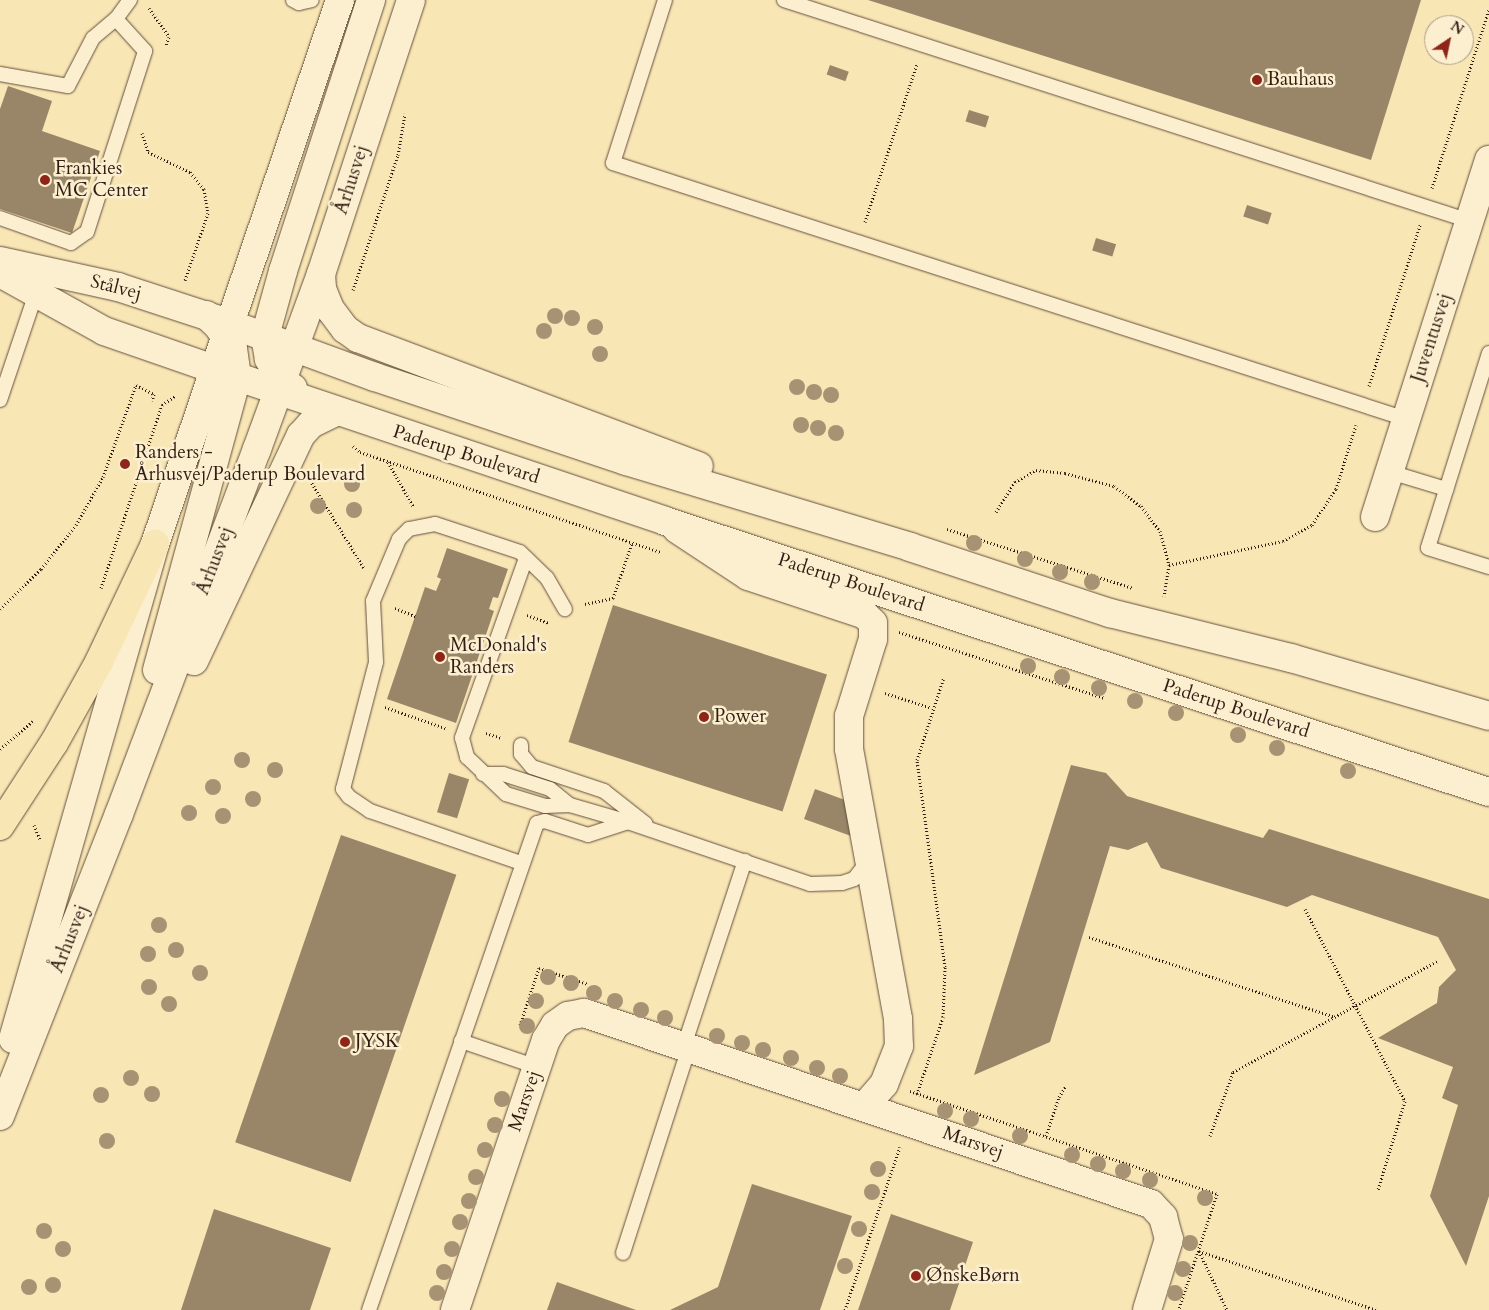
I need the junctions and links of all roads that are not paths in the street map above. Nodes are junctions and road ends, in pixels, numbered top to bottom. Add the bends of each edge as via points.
1 (293, 0) edge
2 (312, 0) edge
3 (340, 0) edge
4 (371, 0) edge
5 (410, 0) edge
6 (665, 0) edge
7 (784, 0) edge
8 (136, 2) edge
9 (116, 19) junction
10 (0, 74) edge
11 (1489, 160) edge
12 (0, 218) edge
13 (1470, 221) junction
14 (0, 261) edge
15 (0, 273) edge
16 (321, 274) junction
17 (36, 293) junction
18 (221, 325) junction
19 (265, 336) junction
20 (294, 347) junction
21 (1489, 353) edge
22 (226, 373) junction
23 (280, 385) junction
24 (0, 400) edge
25 (336, 412) junction
26 (1406, 419) junction
27 (1390, 472) junction
28 (1446, 489) junction
29 (1375, 516) dead end
30 (665, 522) junction
31 (155, 544) junction
32 (910, 547) junction
33 (526, 558) junction
34 (1489, 567) edge
35 (565, 609) road end
36 (1489, 716) edge
37 (521, 745) dead end
38 (1489, 792) edge
39 (119, 814) junction
40 (7, 816) edge
41 (628, 822) junction
42 (654, 830) junction
43 (868, 860) junction
44 (745, 861) junction
45 (521, 863) junction
46 (460, 1041) junction
47 (687, 1047) junction
48 (537, 1067) junction
49 (0, 1086) edge
50 (865, 1106) junction
51 (0, 1116) edge
52 (623, 1253) dead end
53 (369, 1310) edge
54 (455, 1310) edge
55 (1147, 1310) edge

1 - 2 lane via 299,3
3 - 18 street, Århusvej
4 - 19 street via 282,271
5 - 16 street, Århusvej
6 - 26 lane via 613,164
7 - 13 lane
8 - 9 lane
9 - 10 lane via 93,38 68,86
9 - 12 lane via 145,51 87,232 71,242
11 - 13 street, Juventusvej
13 - 26 street, Juventusvej
14 - 18 street, Stålvej via 118,287
15 - 17 street, Stålvej
16 - 20 street, Århusvej
16 - 32 street via 325,301 342,325 358,338
17 - 22 street, Stålvej via 104,331
17 - 24 lane
18 - 19 street
18 - 22 street, Århusvej
19 - 20 street
19 - 23 street via 269,359
20 - 23 street, Århusvej
20 - 32 street via 626,461
21 - 28 lane
22 - 23 street, Paderup Boulevard
22 - 31 street, Århusvej
22 - 39 street
23 - 25 street, Paderup Boulevard
23 - 39 street, Århusvej
25 - 30 street, Paderup Boulevard
25 - 39 street via 311,424 301,435
26 - 27 street, Juventusvej
27 - 28 lane
27 - 29 street, Juventusvej
28 - 34 lane via 1428,548
30 - 38 street, Paderup Boulevard
30 - 43 street via 748,576 865,615 873,623 873,639 849,716 849,749
31 - 40 highway via 99,662 54,743
31 - 49 street, Århusvej
32 - 36 street via 1110,614 1291,658
33 - 35 lane via 546,578
33 - 41 lane via 462,738 467,757 483,774 503,774 550,789 570,804
33 - 45 lane via 512,548 435,524 409,530 399,539 373,601 376,662 342,785 349,797 370,812
37 - 42 lane via 521,754 532,767 604,791
39 - 51 street, Århusvej
41 - 42 lane
41 - 45 lane via 588,835 545,821 536,823
42 - 44 lane
43 - 44 lane via 854,879 842,883 810,884
43 - 50 street via 898,1019 899,1046 884,1084
44 - 47 lane
45 - 46 lane
46 - 48 lane
46 - 53 lane
47 - 48 street, Marsvej via 584,1013 568,1016 555,1025
47 - 50 street, Marsvej
47 - 52 lane
48 - 54 street, Marsvej
50 - 55 street, Marsvej via 1142,1200 1158,1210 1169,1228 1169,1239

